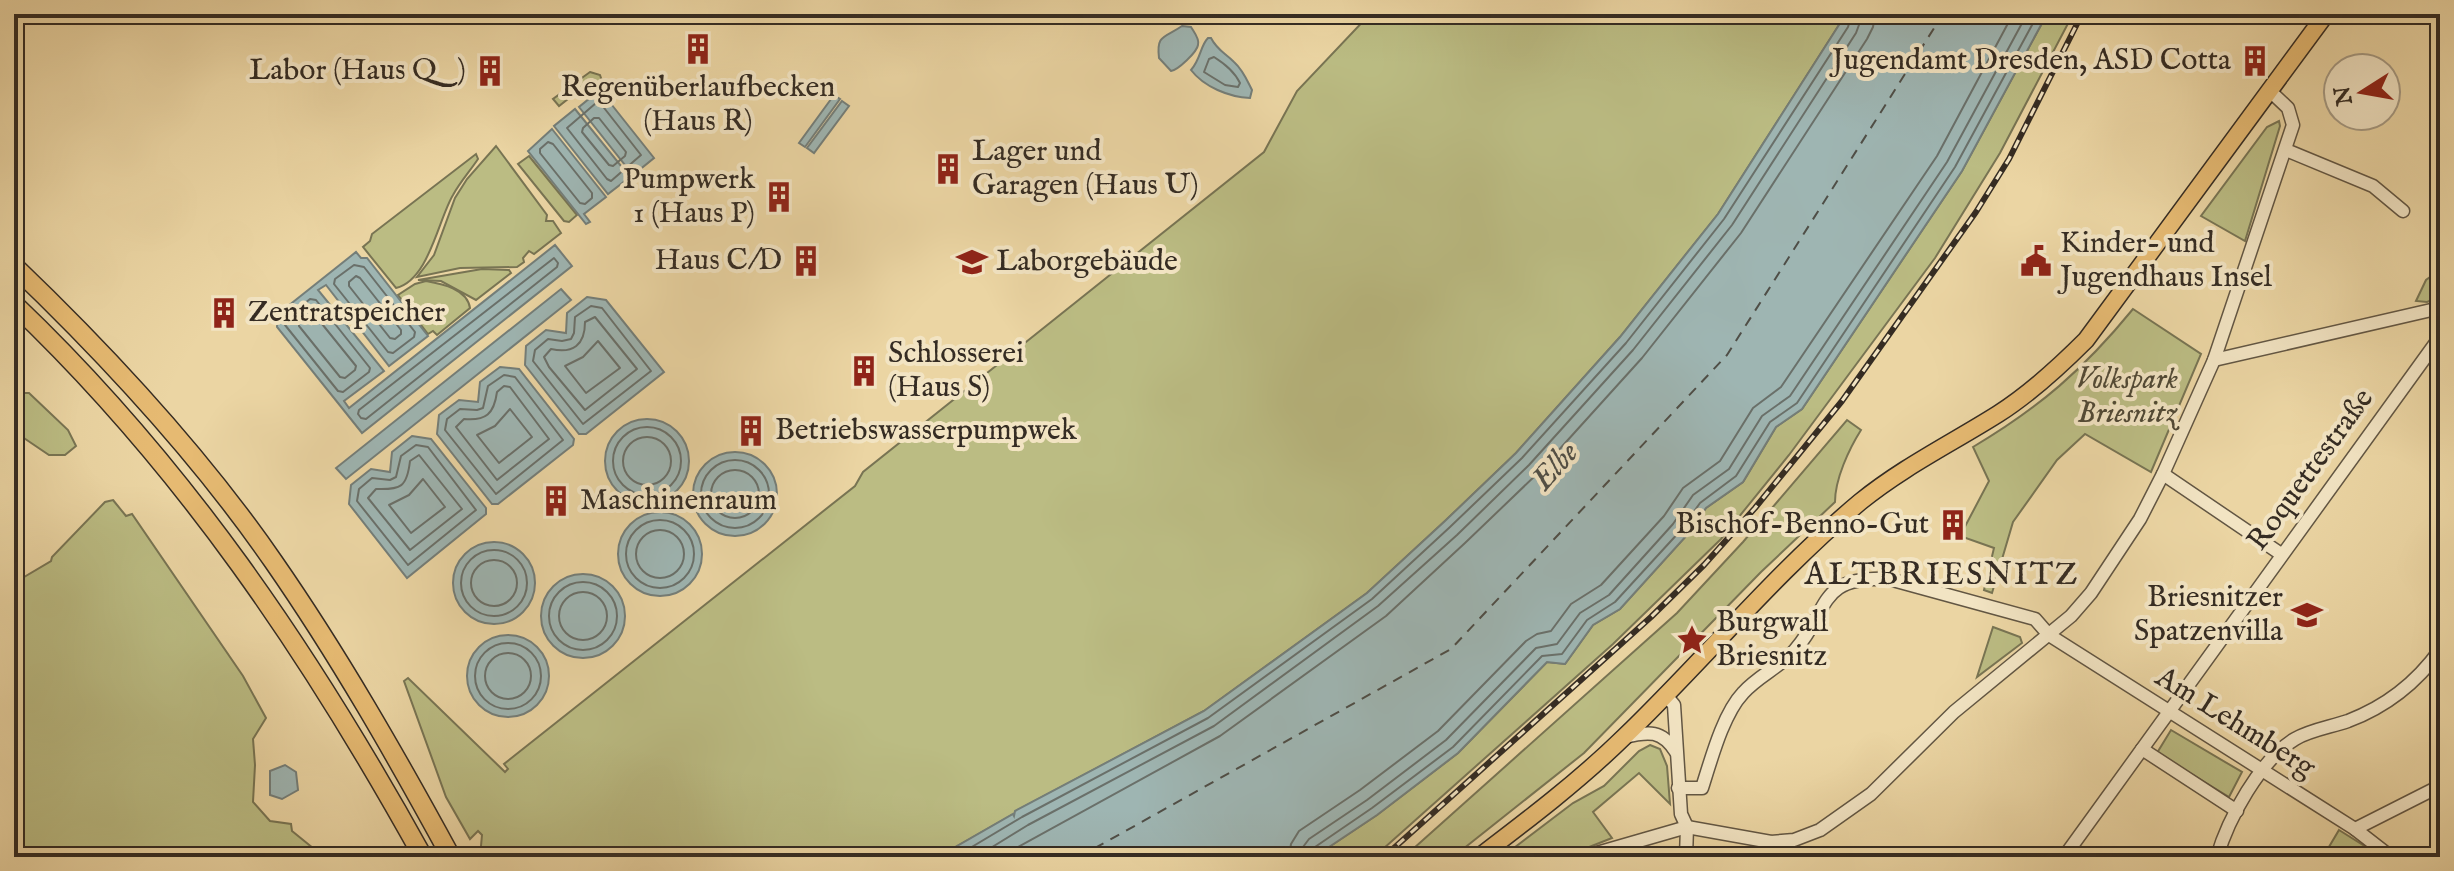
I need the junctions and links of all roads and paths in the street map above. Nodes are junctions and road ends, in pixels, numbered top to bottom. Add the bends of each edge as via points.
1 (2326, 14) edge
2 (2270, 91) junction
3 (2286, 150) junction
4 (2403, 211) dead end
5 (14, 266) edge
6 (14, 304) edge
7 (2440, 308) edge
8 (2439, 341) edge
9 (2214, 360) junction
10 (2163, 474) junction
11 (2281, 554) junction
12 (2049, 635) junction
13 (2440, 650) edge
14 (1665, 694) junction
15 (2167, 712) junction
16 (1624, 737) junction
17 (2142, 749) junction
18 (1677, 753) junction
19 (2261, 771) junction
20 (2440, 786) edge
21 (1678, 788) junction
22 (2237, 811) junction
23 (1687, 827) junction
24 (2355, 829) junction
25 (420, 853) edge
26 (451, 857) edge
27 (1479, 857) edge
28 (1583, 857) edge
29 (1686, 857) edge
30 (2064, 857) edge
31 (2217, 857) edge
32 (2391, 857) edge

1 - 2 main road
2 - 3 street via 2292,117
2 - 14 main road via 2086,340 2001,412 1894,476 1861,502 1774,581
3 - 4 street via 2373,186
3 - 9 street
5 - 26 highway via 131,383 272,559 367,708
6 - 25 highway via 116,409 246,571 296,644
7 - 9 street
8 - 11 street, Roquettestraße
9 - 10 street
10 - 11 street
10 - 12 street via 2091,593
11 - 15 street, Roquettestraße
12 - 15 street, Am Lehmberg
12 - 21 street via 2035,619 1914,585 1870,578 1853,582 1825,599 1795,650 1741,695 1702,788
12 - 23 street via 1954,712 1871,794 1820,830 1771,842
13 - 19 street via 2403,691 2357,718 2293,740
14 - 16 main road
14 - 18 street via 1674,705
15 - 17 street, Roquettestraße
15 - 19 street, Am Lehmberg
16 - 18 street via 1659,735
16 - 27 main road
17 - 22 street
17 - 30 street, Roquettestraße
18 - 21 street
19 - 22 street
19 - 24 street, Am Lehmberg
20 - 24 street
21 - 23 street
22 - 31 street
23 - 28 street
23 - 29 street
24 - 32 street, Am Lehmberg

